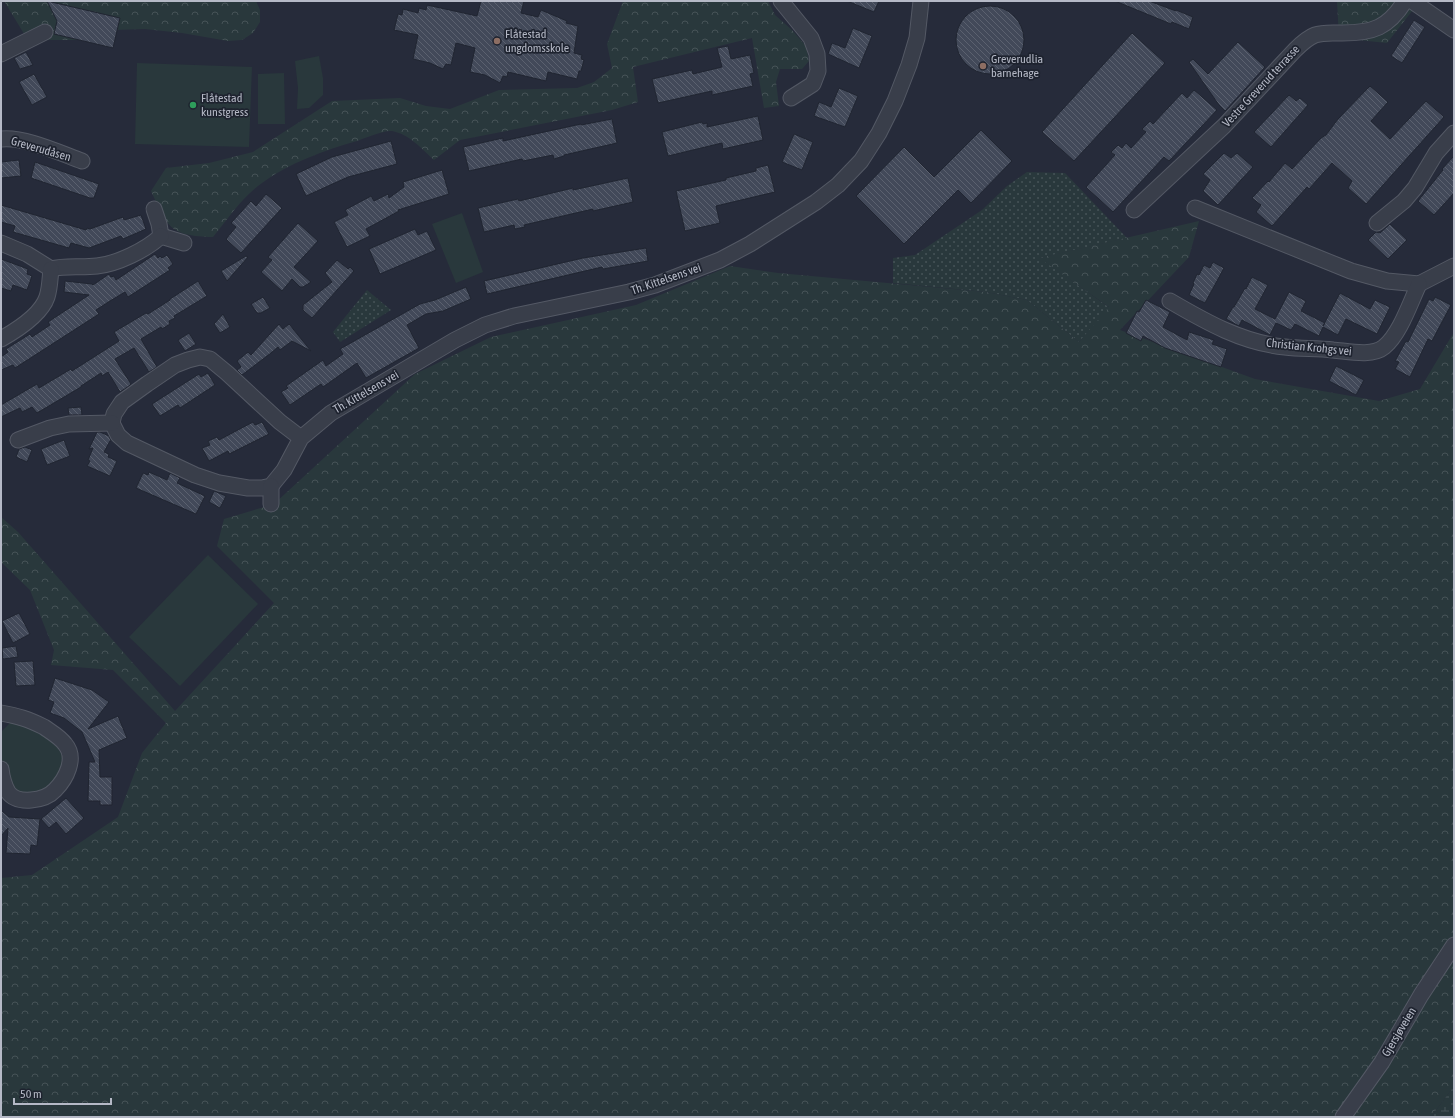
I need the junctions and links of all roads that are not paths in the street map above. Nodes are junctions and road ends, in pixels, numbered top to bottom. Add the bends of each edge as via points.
1 (782, 1) edge
2 (921, 1) edge
3 (1404, 1) edge
4 (1412, 1) edge
5 (1454, 30) edge
6 (45, 32) dead end
7 (1, 54) edge
8 (791, 98) dead end
9 (1454, 133) edge
10 (1, 139) edge
11 (82, 161) dead end
12 (1195, 208) dead end
13 (154, 209) dead end
14 (1134, 210) dead end
15 (1377, 223) dead end
16 (161, 236) junction
17 (1, 243) edge
18 (184, 243) dead end
19 (1454, 266) edge
20 (51, 268) junction
21 (1419, 284) junction
22 (1170, 301) dead end
23 (1, 339) edge
24 (112, 423) junction
25 (301, 438) junction
26 (18, 440) dead end
27 (271, 486) junction
28 (271, 504) dead end
29 (1, 713) edge
30 (1, 769) edge
31 (1454, 945) edge
32 (1343, 1117) edge

1 - 8 street via 811,38 817,54 818,70 813,84
2 - 25 street, Th. Kittelsens vei via 917,38 909,65 880,133 850,174 816,202 720,260 655,285 514,316 486,325 455,340 331,412
3 - 14 street, Vestre Greverud terrasse via 1398,12 1384,26 1359,33 1326,33 1307,39 1224,126
4 - 5 street
6 - 7 street
9 - 15 street via 1436,153 1404,201
10 - 11 street, Greverudåsen via 23,141
12 - 21 street via 1351,271 1387,281
13 - 16 street
16 - 18 street
16 - 20 street via 143,249 114,262 98,266
17 - 20 street
19 - 21 street
20 - 23 street via 47,297 39,310 28,322
21 - 22 street, Christian Krohgs vei via 1400,328 1384,347 1377,351 1362,353 1284,347 1250,340 1205,321
24 - 25 street via 114,414 122,402 175,365 200,357 210,359 227,372 280,422
24 - 26 street via 50,428
24 - 27 street via 118,435 127,443 195,475 219,483 248,488
25 - 27 street, Th. Kittelsens vei via 284,470
27 - 28 street
29 - 30 street via 27,718 52,732 66,744 70,757 69,771 55,791 42,798 18,799 9,793
31 - 32 street, Gjersjøveien via 1382,1062

